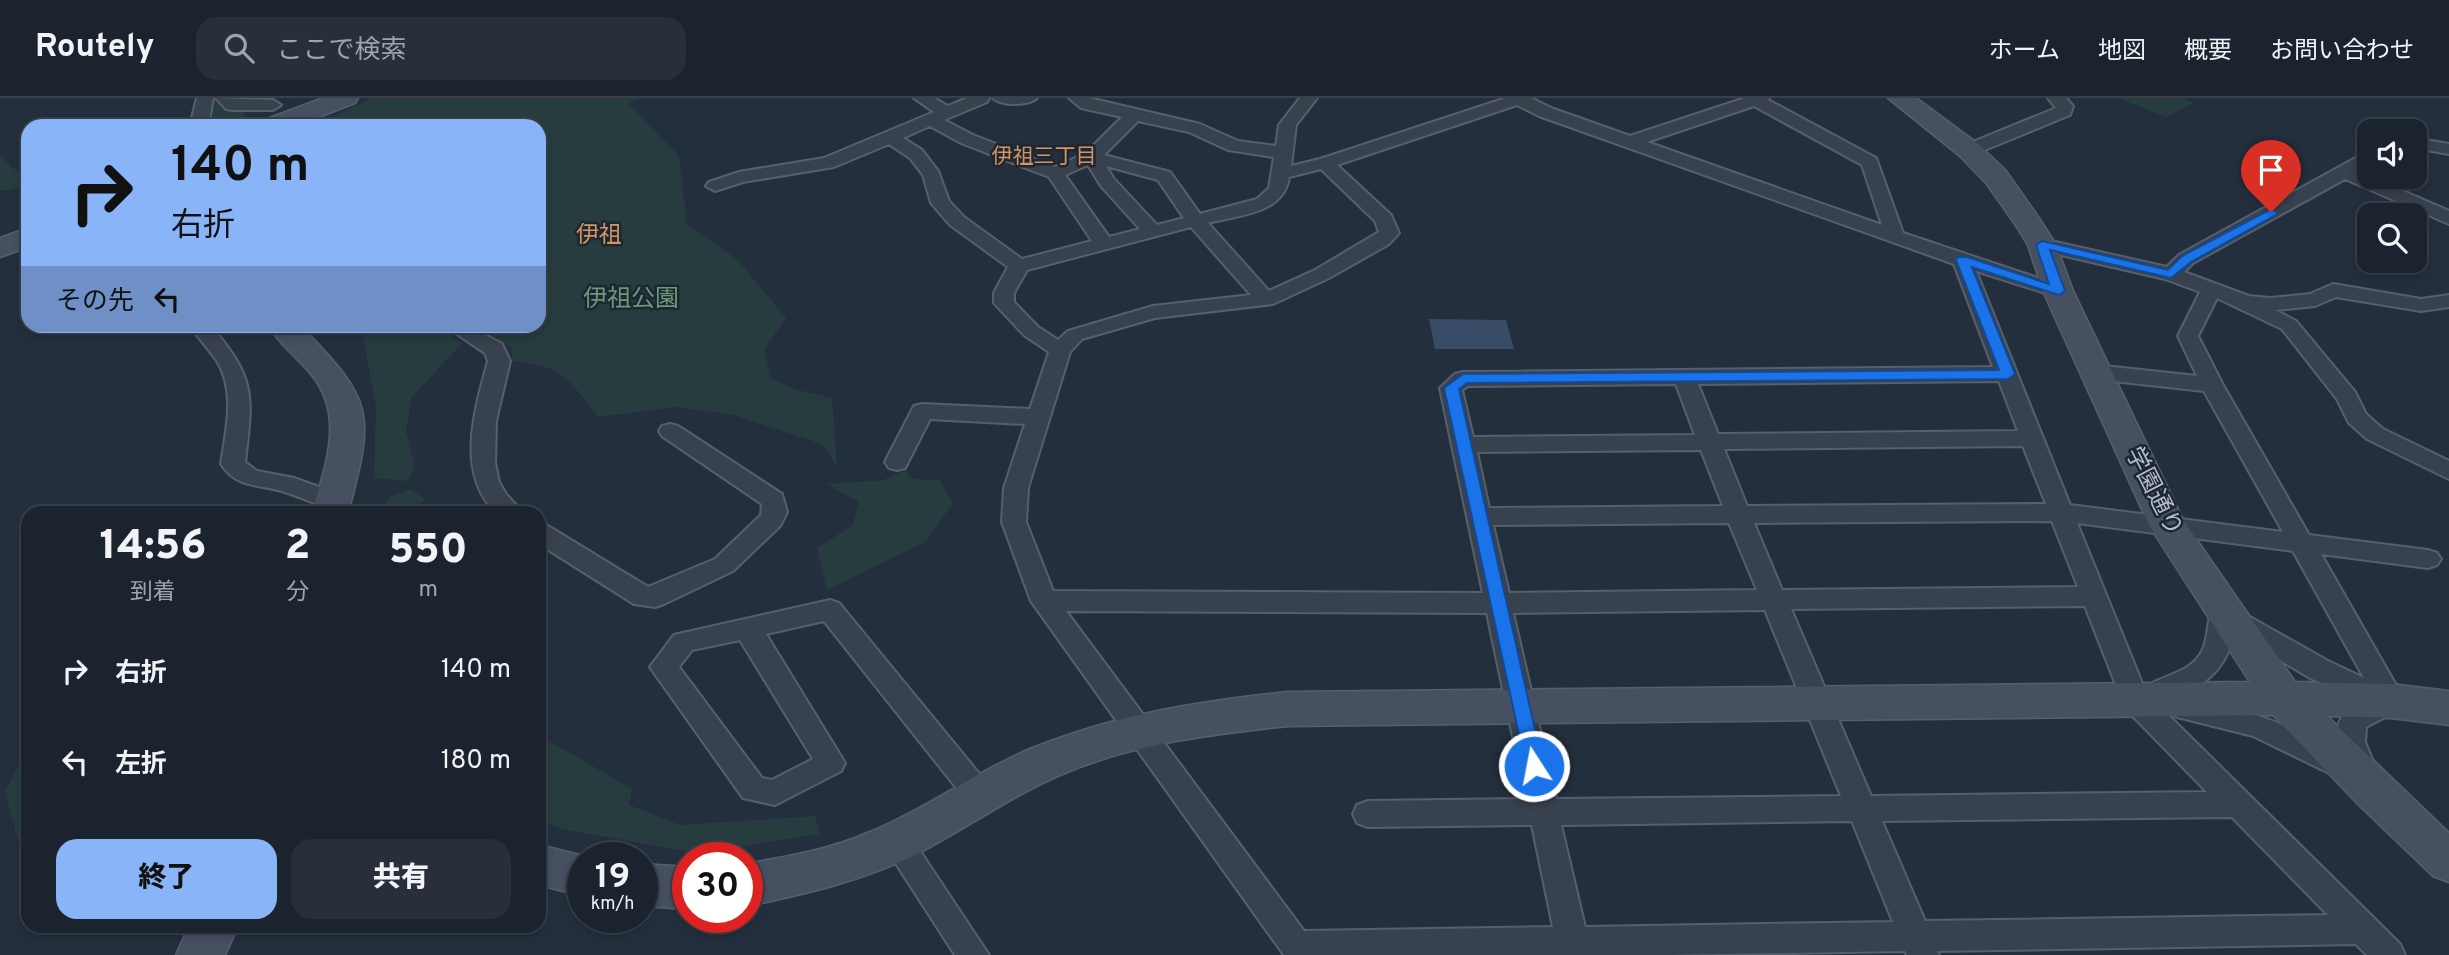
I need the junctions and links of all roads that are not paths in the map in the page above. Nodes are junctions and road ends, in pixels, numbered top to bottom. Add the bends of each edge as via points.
1 (205, 98) edge
2 (224, 98) edge
3 (346, 98) edge
4 (922, 98) edge
5 (981, 98) edge
6 (1001, 98) edge
7 (1029, 98) edge
8 (1077, 98) edge
9 (1309, 98) edge
10 (1900, 98) edge
11 (2056, 98) edge
12 (1519, 99) edge
13 (1758, 99) edge
14 (949, 113) junction
15 (271, 114) edge
16 (1134, 115) junction
17 (200, 119) edge
18 (931, 120) junction
19 (890, 137) junction
20 (1630, 142) junction
21 (2427, 145) edge
22 (2449, 149) edge
23 (1969, 150) junction
24 (1285, 153) junction
25 (1092, 157) junction
26 (1325, 163) junction
27 (2357, 164) edge
28 (2344, 172) junction
29 (1055, 173) junction
30 (1282, 173) junction
31 (715, 186) dead end
32 (2449, 218) edge
33 (1196, 221) junction
34 (1153, 232) junction
35 (1895, 236) junction
36 (21, 240) edge
37 (1104, 244) junction
38 (2042, 245) junction
39 (0, 248) edge
40 (1962, 260) junction
41 (1019, 266) junction
42 (2171, 274) junction
43 (2211, 289) junction
44 (2059, 291) junction
45 (1266, 300) junction
46 (2449, 300) edge
47 (2242, 301) junction
48 (206, 333) edge
49 (290, 333) edge
50 (467, 333) edge
51 (1060, 350) junction
52 (2095, 372) junction
53 (2008, 374) junction
54 (1684, 377) junction
55 (2212, 385) junction
56 (1038, 417) junction
57 (670, 431) dead end
58 (2033, 438) junction
59 (1709, 442) junction
60 (1462, 445) junction
61 (897, 462) dead end
62 (2449, 471) edge
63 (330, 506) edge
64 (332, 506) edge
65 (501, 506) edge
66 (2061, 512) junction
67 (1738, 515) junction
68 (1480, 517) junction
69 (2166, 524) junction
70 (546, 535) edge
71 (2303, 542) junction
72 (2428, 559) dead end
73 (2094, 596) junction
74 (1773, 598) junction
75 (1044, 601) junction
76 (1498, 603) junction
77 (2223, 612) junction
78 (751, 627) dead end
79 (2283, 698) junction
80 (2135, 700) junction
81 (2391, 701) junction
82 (1816, 702) junction
83 (1522, 706) junction
84 (2449, 708) edge
85 (1139, 729) junction
86 (2375, 792) junction
87 (980, 796) junction
88 (2241, 804) junction
89 (1860, 807) junction
90 (1543, 812) junction
91 (1368, 814) dead end
92 (897, 842) junction
93 (2449, 862) edge
94 (546, 867) edge
95 (567, 871) edge
96 (763, 882) edge
97 (2363, 929) junction
98 (211, 933) edge
99 (1919, 945) edge
100 (1573, 949) edge
101 (1300, 951) edge
102 (200, 955) edge
103 (973, 955) edge
104 (2389, 955) edge

1 - 17 street
2 - 15 street
3 - 15 street
4 - 14 street
5 - 14 street
6 - 7 street
8 - 16 street
9 - 24 street via 1289,125
10 - 23 street, 学園通り
11 - 23 street via 2064,111
12 - 20 street
12 - 26 street
13 - 20 street
13 - 35 street via 1870,162
14 - 18 street
16 - 24 street via 1194,128 1234,146
16 - 25 street
18 - 19 street
18 - 29 street
19 - 31 street via 828,163 739,177
19 - 41 street via 916,154 932,175 940,203 957,221
20 - 35 street
21 - 22 street
23 - 38 street, 学園通り via 1996,177
24 - 30 street
25 - 29 street
25 - 33 street via 1164,176
25 - 34 street via 1107,182
26 - 30 street
26 - 45 street via 1384,219 1389,233 1322,274
27 - 28 street
28 - 32 street
28 - 42 street via 2186,259
29 - 37 street
30 - 33 street via 1278,190 1264,203
33 - 34 street
33 - 45 street
34 - 37 street
35 - 40 street
36 - 39 main road
37 - 41 street
38 - 42 street
38 - 44 street, 学園通り
40 - 44 street
40 - 53 street
41 - 51 street via 1004,293 1004,303 1031,331
42 - 43 street
43 - 47 street
43 - 55 street via 2188,336
44 - 52 street, 学園通り
45 - 51 street via 1153,312 1075,335
46 - 47 street via 2421,305 2333,290 2315,300
47 - 62 street via 2289,325 2347,397 2357,418 2375,434
48 - 63 street via 235,376 239,403 233,464 245,477 277,482
49 - 64 street via 336,385 347,411 345,450
50 - 65 street via 494,349 499,361 488,401 482,470
51 - 56 street
52 - 55 street
52 - 69 street, 学園通り
53 - 54 street
53 - 58 street
54 - 59 street
54 - 60 street via 1463,379 1451,388
55 - 71 street
56 - 61 street via 922,411
56 - 75 street via 1016,488 1014,522
57 - 70 street via 775,500 771,520 724,565 654,597 643,597
58 - 59 street
58 - 66 street
59 - 60 street
59 - 67 street
60 - 68 street
66 - 67 street
66 - 69 street
66 - 73 street
67 - 68 street
67 - 74 street
68 - 76 street
69 - 71 street
69 - 77 street, 学園通り
71 - 72 street
71 - 81 street
73 - 74 street
73 - 80 street
74 - 76 street
74 - 82 street
75 - 76 street
75 - 85 street
76 - 83 street
77 - 79 street, 学園通り
77 - 80 street via 2222,639 2206,667 2189,682
77 - 81 street via 2320,670
78 - 87 street via 754,641 831,763 775,793 753,789 664,667 683,642 737,631 750,628 763,625 830,610
79 - 80 street
79 - 81 street
79 - 86 street, 学園通り
80 - 82 street
80 - 86 street via 2238,719 2277,732
80 - 88 street
81 - 84 street
81 - 86 street via 2352,722 2351,742
82 - 83 street
82 - 89 street
83 - 85 street via 1288,709
83 - 90 street
85 - 87 street via 1044,762
85 - 101 street
86 - 93 street, 学園通り
87 - 92 street
88 - 89 street
88 - 97 street
89 - 90 street
89 - 99 street
90 - 91 street
90 - 100 street
92 - 96 street via 809,873
92 - 103 street
94 - 95 street
97 - 99 street
97 - 104 street
98 - 102 street
99 - 100 street
100 - 101 street

